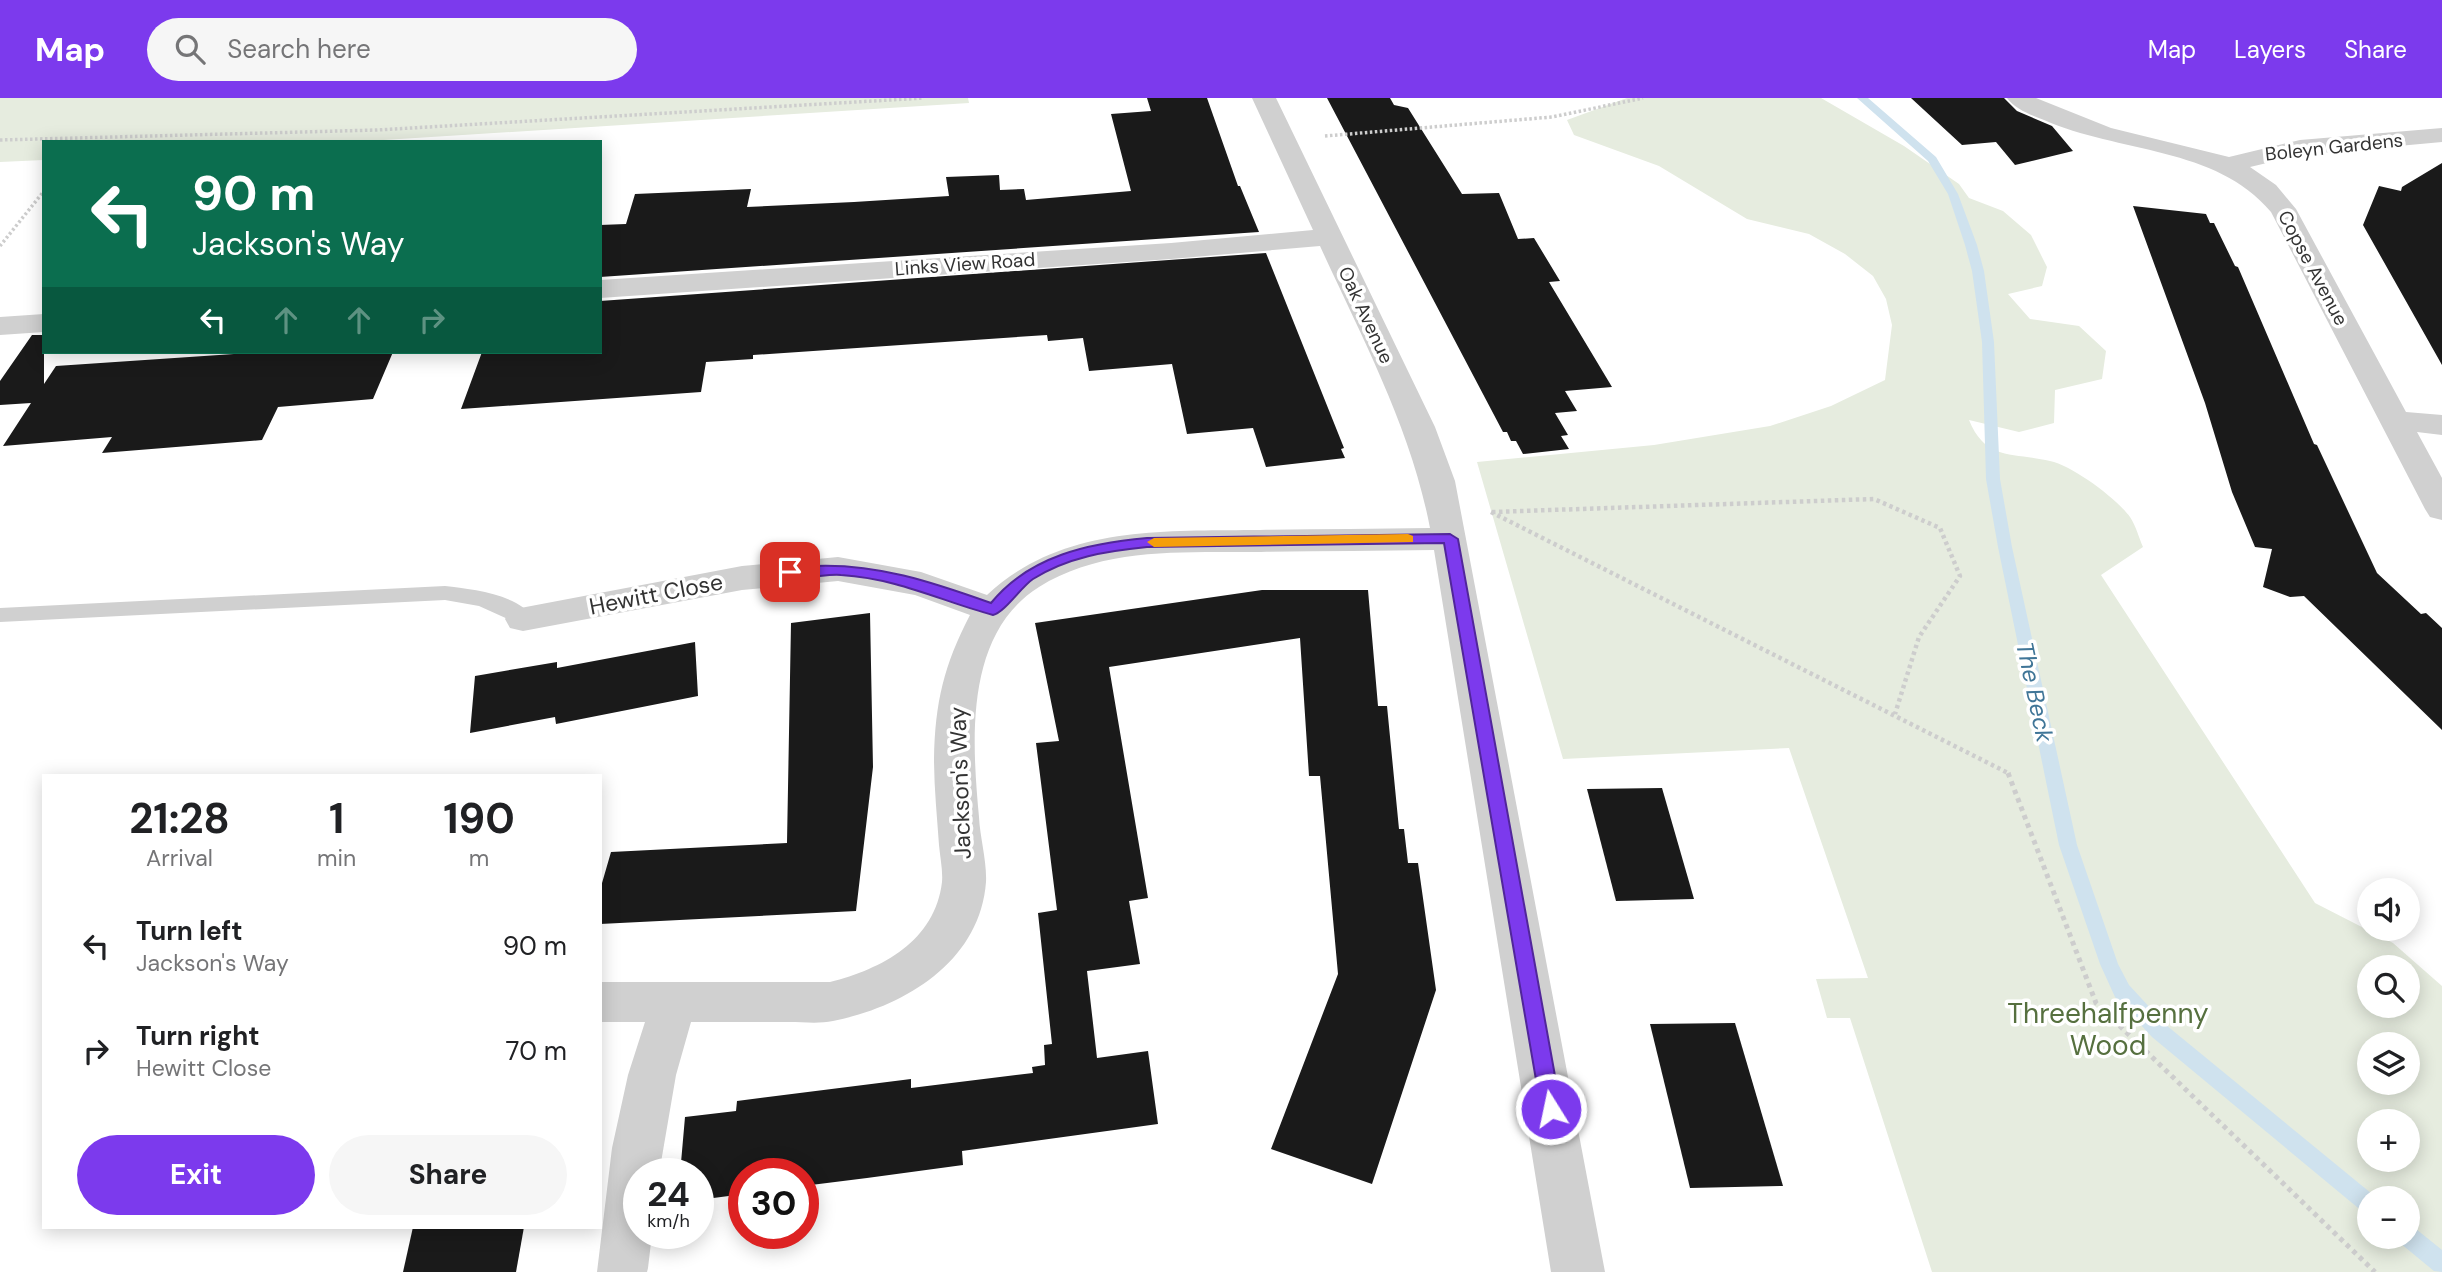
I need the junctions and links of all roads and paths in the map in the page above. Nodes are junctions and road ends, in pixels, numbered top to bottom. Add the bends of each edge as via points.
1 (925, 98) edge
2 (1264, 98) edge
3 (1643, 98) edge
4 (2019, 98) edge
5 (2442, 135) edge
6 (1283, 139) junction
7 (0, 140) edge
8 (85, 140) edge
9 (2228, 167) junction
10 (42, 194) edge
11 (1329, 237) junction
12 (0, 246) edge
13 (602, 289) edge
14 (42, 323) edge
15 (0, 326) edge
16 (2395, 420) junction
17 (2442, 425) edge
18 (2442, 509) edge
19 (1492, 512) junction
20 (1448, 526) junction
21 (993, 610) junction
22 (0, 615) edge
23 (523, 619) joint
24 (1895, 714) junction
25 (602, 1002) edge
26 (674, 1002) junction
27 (622, 1268) dead end
28 (1578, 1268) edge
29 (2375, 1272) edge

1 - 8 path via 377,130
2 - 6 street, Oak Avenue
3 - 6 path via 1552,117
4 - 9 street, Copse Avenue via 2102,133
5 - 9 street, Boleyn Gardens via 2282,151
6 - 11 street, Oak Avenue
7 - 8 path
9 - 16 street, Copse Avenue via 2254,178 2276,198
10 - 12 path
11 - 13 street, Links View Road
11 - 20 street, Oak Avenue via 1419,427
14 - 15 street
16 - 17 street
16 - 18 street, Copse Avenue
19 - 20 path
19 - 24 path
19 - 24 path via 1874,499 1940,528 1960,576 1919,637
20 - 21 street, Jackson's Way via 1108,546 1038,570 1009,591
20 - 28 street, Oak Avenue
21 - 23 street, Hewitt Close via 921,584 838,569 743,578
21 - 26 street, Jackson's Way via 976,636 957,690 954,720 964,881 961,903 937,948 891,983 830,1002
22 - 23 lane via 445,593 474,596 504,606
24 - 29 path via 2009,774 2096,1003
25 - 26 street, Jackson's Way
26 - 27 street via 637,1148

